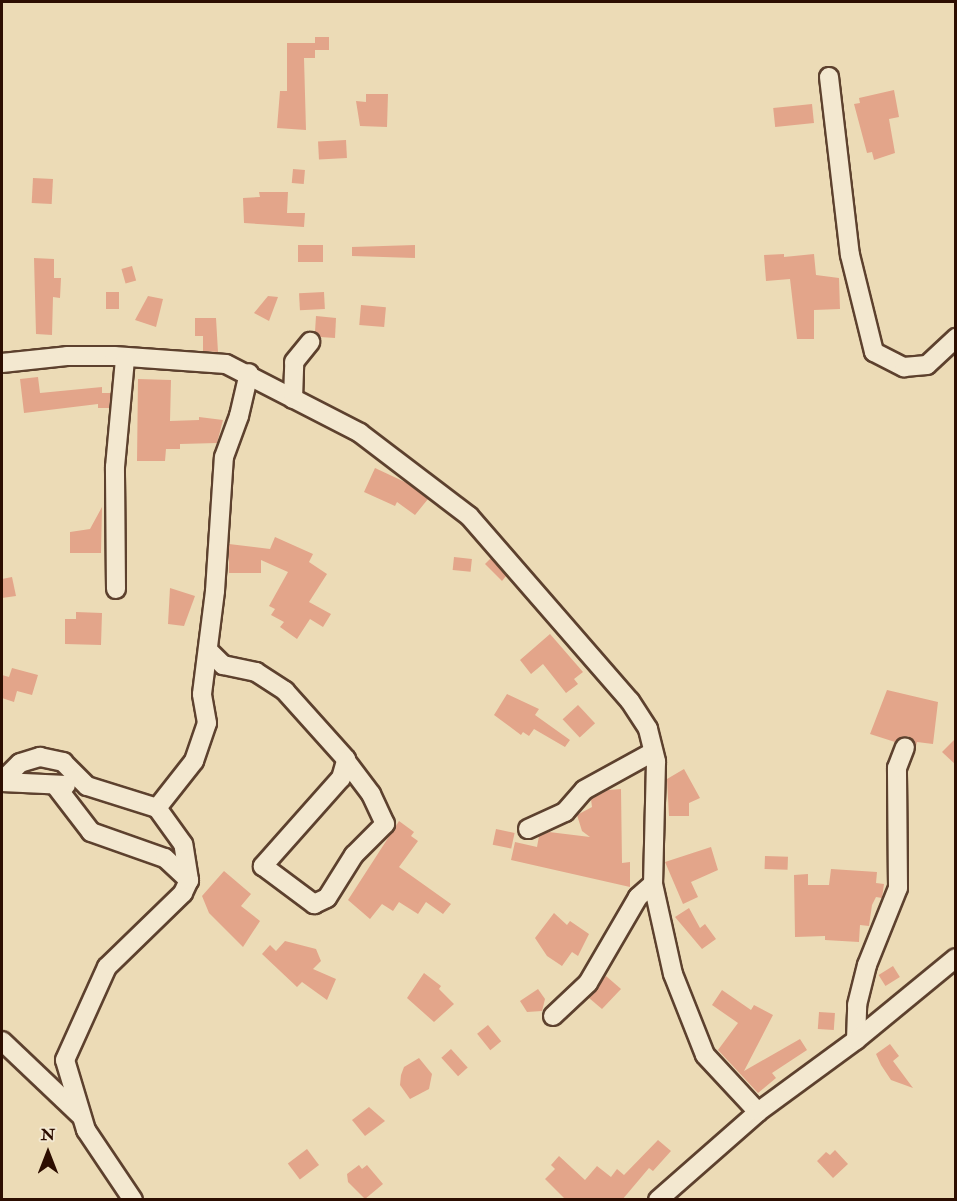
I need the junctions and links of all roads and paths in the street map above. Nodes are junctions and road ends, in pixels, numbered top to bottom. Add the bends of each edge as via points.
1 (829, 77) dead end
2 (956, 338) edge
3 (310, 342) dead end
4 (125, 360) junction
5 (2, 363) edge
6 (249, 373) junction
7 (293, 399) junction
8 (116, 589) dead end
9 (209, 651) junction
10 (905, 747) dead end
11 (654, 752) junction
12 (346, 761) junction
13 (2, 781) edge
14 (55, 785) junction
15 (87, 786) junction
16 (157, 808) junction
17 (528, 829) dead end
18 (189, 880) junction
19 (653, 884) junction
20 (956, 958) edge
21 (553, 1016) dead end
22 (856, 1040) junction
23 (2, 1041) edge
24 (65, 1060) junction
25 (43, 1081) junction
26 (758, 1112) junction
27 (82, 1118) junction
28 (133, 1200) edge
29 (658, 1200) edge

1 - 2 street via 850,255 874,352 904,367 927,365
3 - 7 street via 294,362 290,379
4 - 5 street via 114,356 67,356
4 - 6 street via 226,364
4 - 8 street via 115,467
6 - 7 street
6 - 9 street via 224,457
7 - 11 street via 360,433 469,516 630,701 648,729
9 - 12 street via 223,664 256,672 285,691 330,737
9 - 16 street via 202,694 207,723 194,760
10 - 22 street via 897,768 898,888 867,965 857,1005
11 - 17 street via 584,790 565,812
11 - 19 street via 657,804
12 - 12 street via 341,778 263,866 314,904 327,898 354,855 386,824
13 - 14 street
13 - 15 street via 20,763 40,757 63,762
14 - 15 street
14 - 18 street via 91,832 165,858
15 - 16 street
16 - 18 street via 183,844
18 - 24 street via 183,893 107,968
19 - 21 street via 638,897 588,983
19 - 26 street via 673,974 705,1055
20 - 22 street
22 - 26 street
23 - 25 street
24 - 25 street
24 - 27 street
25 - 27 street
26 - 29 street
27 - 28 street

